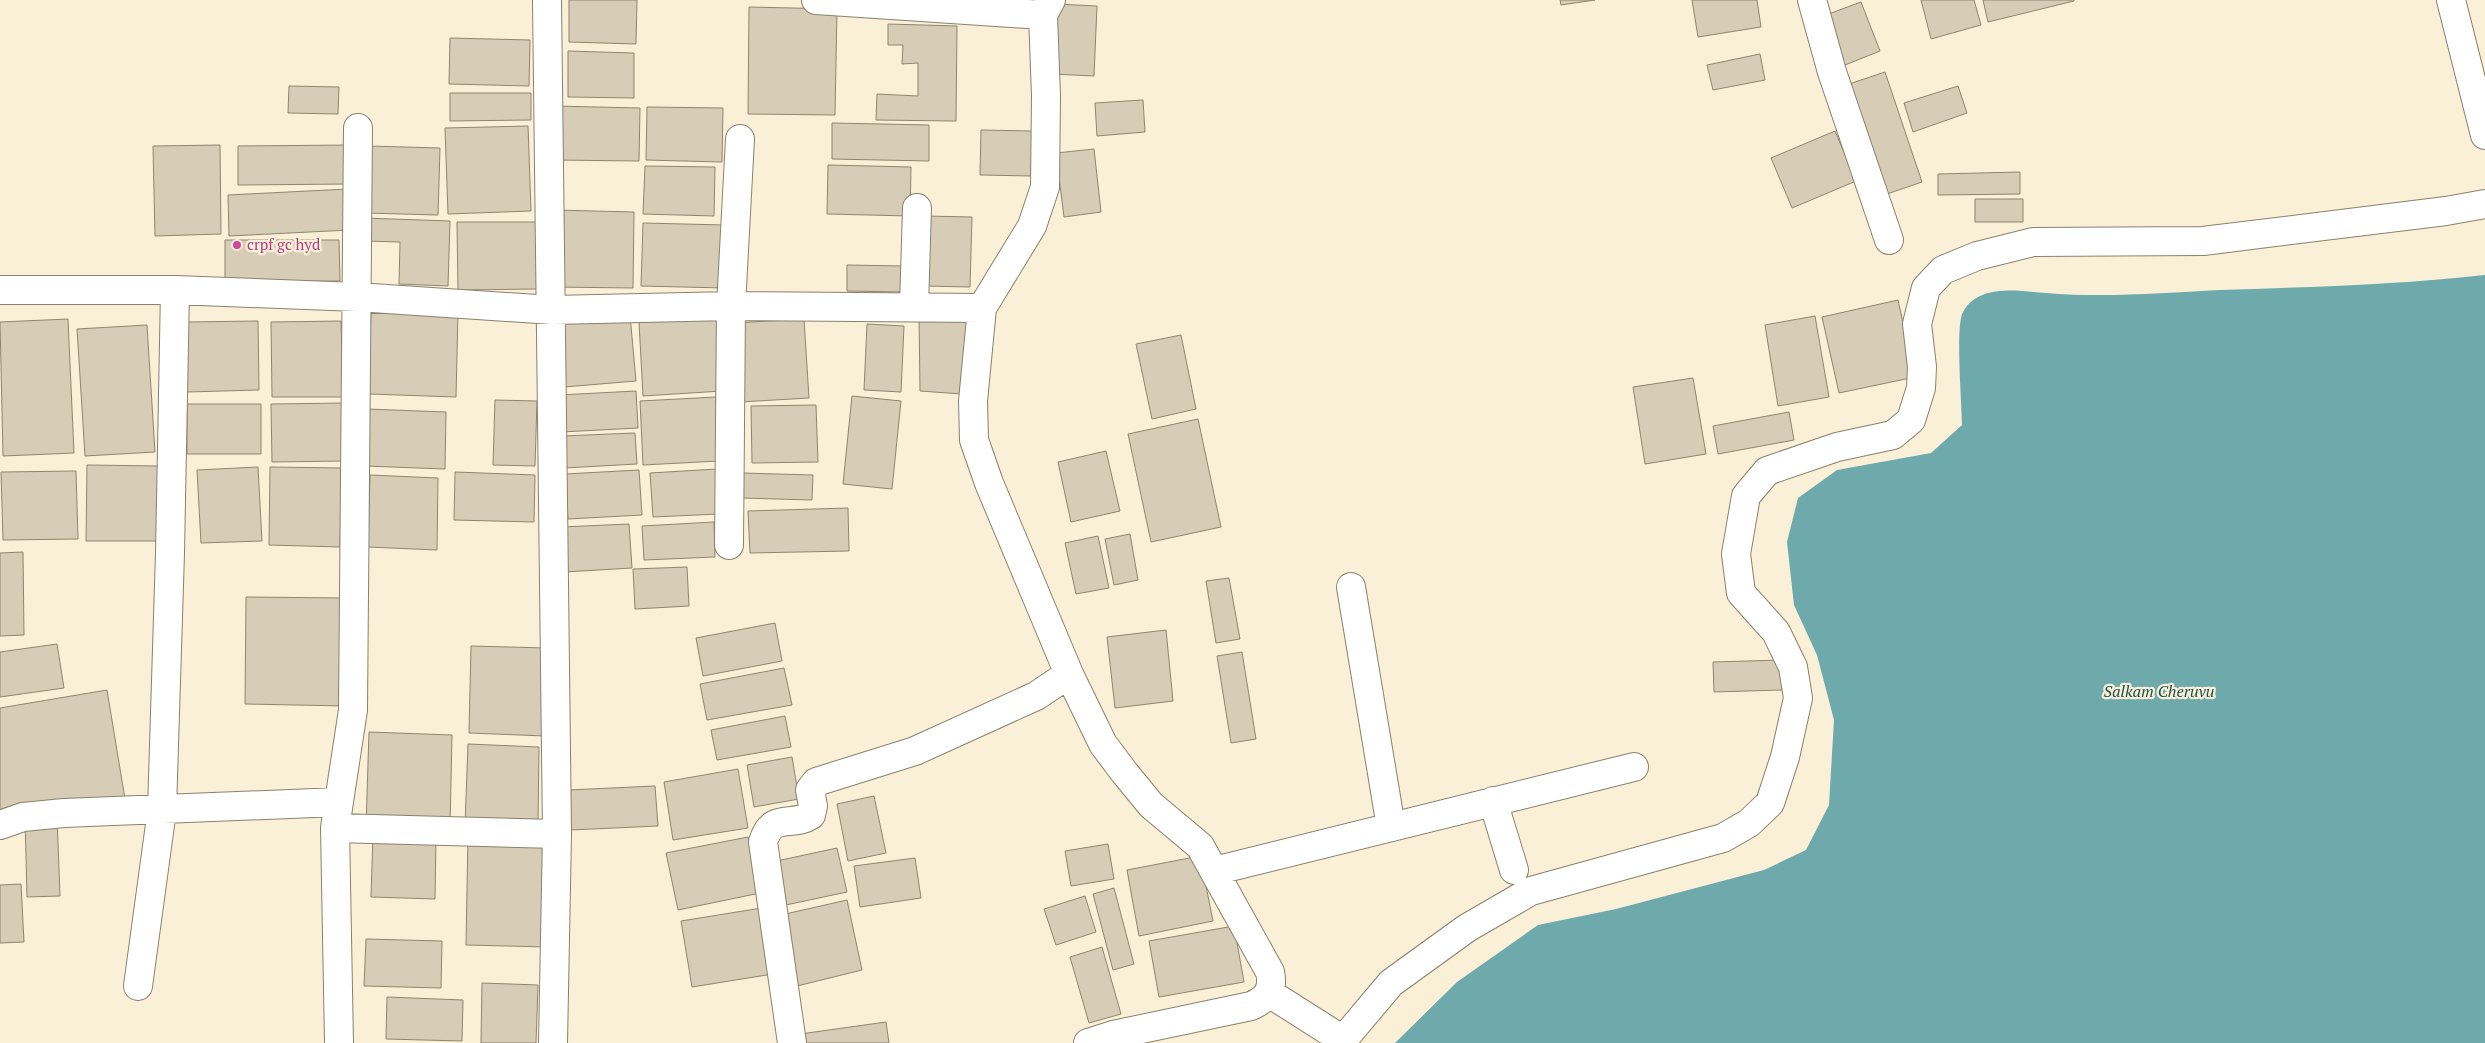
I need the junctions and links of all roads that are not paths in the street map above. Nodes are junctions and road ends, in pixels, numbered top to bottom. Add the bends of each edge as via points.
1 (547, 0) edge
2 (816, 0) edge
3 (1812, 0) edge
4 (2451, 0) edge
5 (1047, 8) edge
6 (358, 128) dead end
7 (2485, 135) edge
8 (740, 139) dead end
9 (2485, 204) edge
10 (917, 208) dead end
11 (1889, 240) dead end
12 (0, 290) edge
13 (175, 290) junction
14 (357, 297) junction
15 (731, 306) junction
16 (914, 307) junction
17 (982, 308) junction
18 (552, 310) junction
19 (729, 545) dead end
20 (1351, 587) dead end
21 (1070, 674) junction
22 (1634, 766) dead end
23 (1494, 801) junction
24 (339, 802) junction
25 (162, 810) junction
26 (0, 826) edge
27 (1391, 827) junction
28 (335, 828) junction
29 (557, 834) junction
30 (1514, 870) dead end
31 (1214, 871) junction
32 (138, 986) dead end
33 (1269, 993) junction
34 (1342, 1042) edge
35 (339, 1043) edge
36 (552, 1043) edge
37 (792, 1043) edge
38 (1088, 1043) edge

1 - 18 street
2 - 5 street
3 - 11 street via 1832,72
4 - 7 street
5 - 17 street via 1046,187 1032,226
6 - 14 street
8 - 15 street
9 - 34 street via 2203,241 2033,242 1976,256 1943,270 1926,288 1916,324 1922,367 1911,420 1893,435 1837,447 1767,471 1746,496 1736,554 1740,593 1776,632 1793,667 1798,698 1785,757 1770,803 1749,823 1724,838 1530,891 1467,928 1392,983
10 - 16 street
12 - 13 street
13 - 14 street
13 - 25 street
14 - 18 street
14 - 24 street via 353,710
15 - 16 street
15 - 18 street
15 - 19 street
16 - 17 street
17 - 21 street via 972,401 974,440
18 - 29 street
20 - 27 street
21 - 31 street via 1108,751 1151,805 1200,846
21 - 37 street via 1036,696 915,751 816,782 810,790 811,815 781,821 766,832 762,842
22 - 23 street
23 - 27 street
23 - 30 street
24 - 25 street
24 - 28 street
25 - 26 street via 23,817
25 - 32 street
27 - 31 street
28 - 29 street
28 - 35 street
29 - 36 street
31 - 33 street via 1270,972
33 - 34 street
33 - 38 street via 1264,1000 1251,1006

